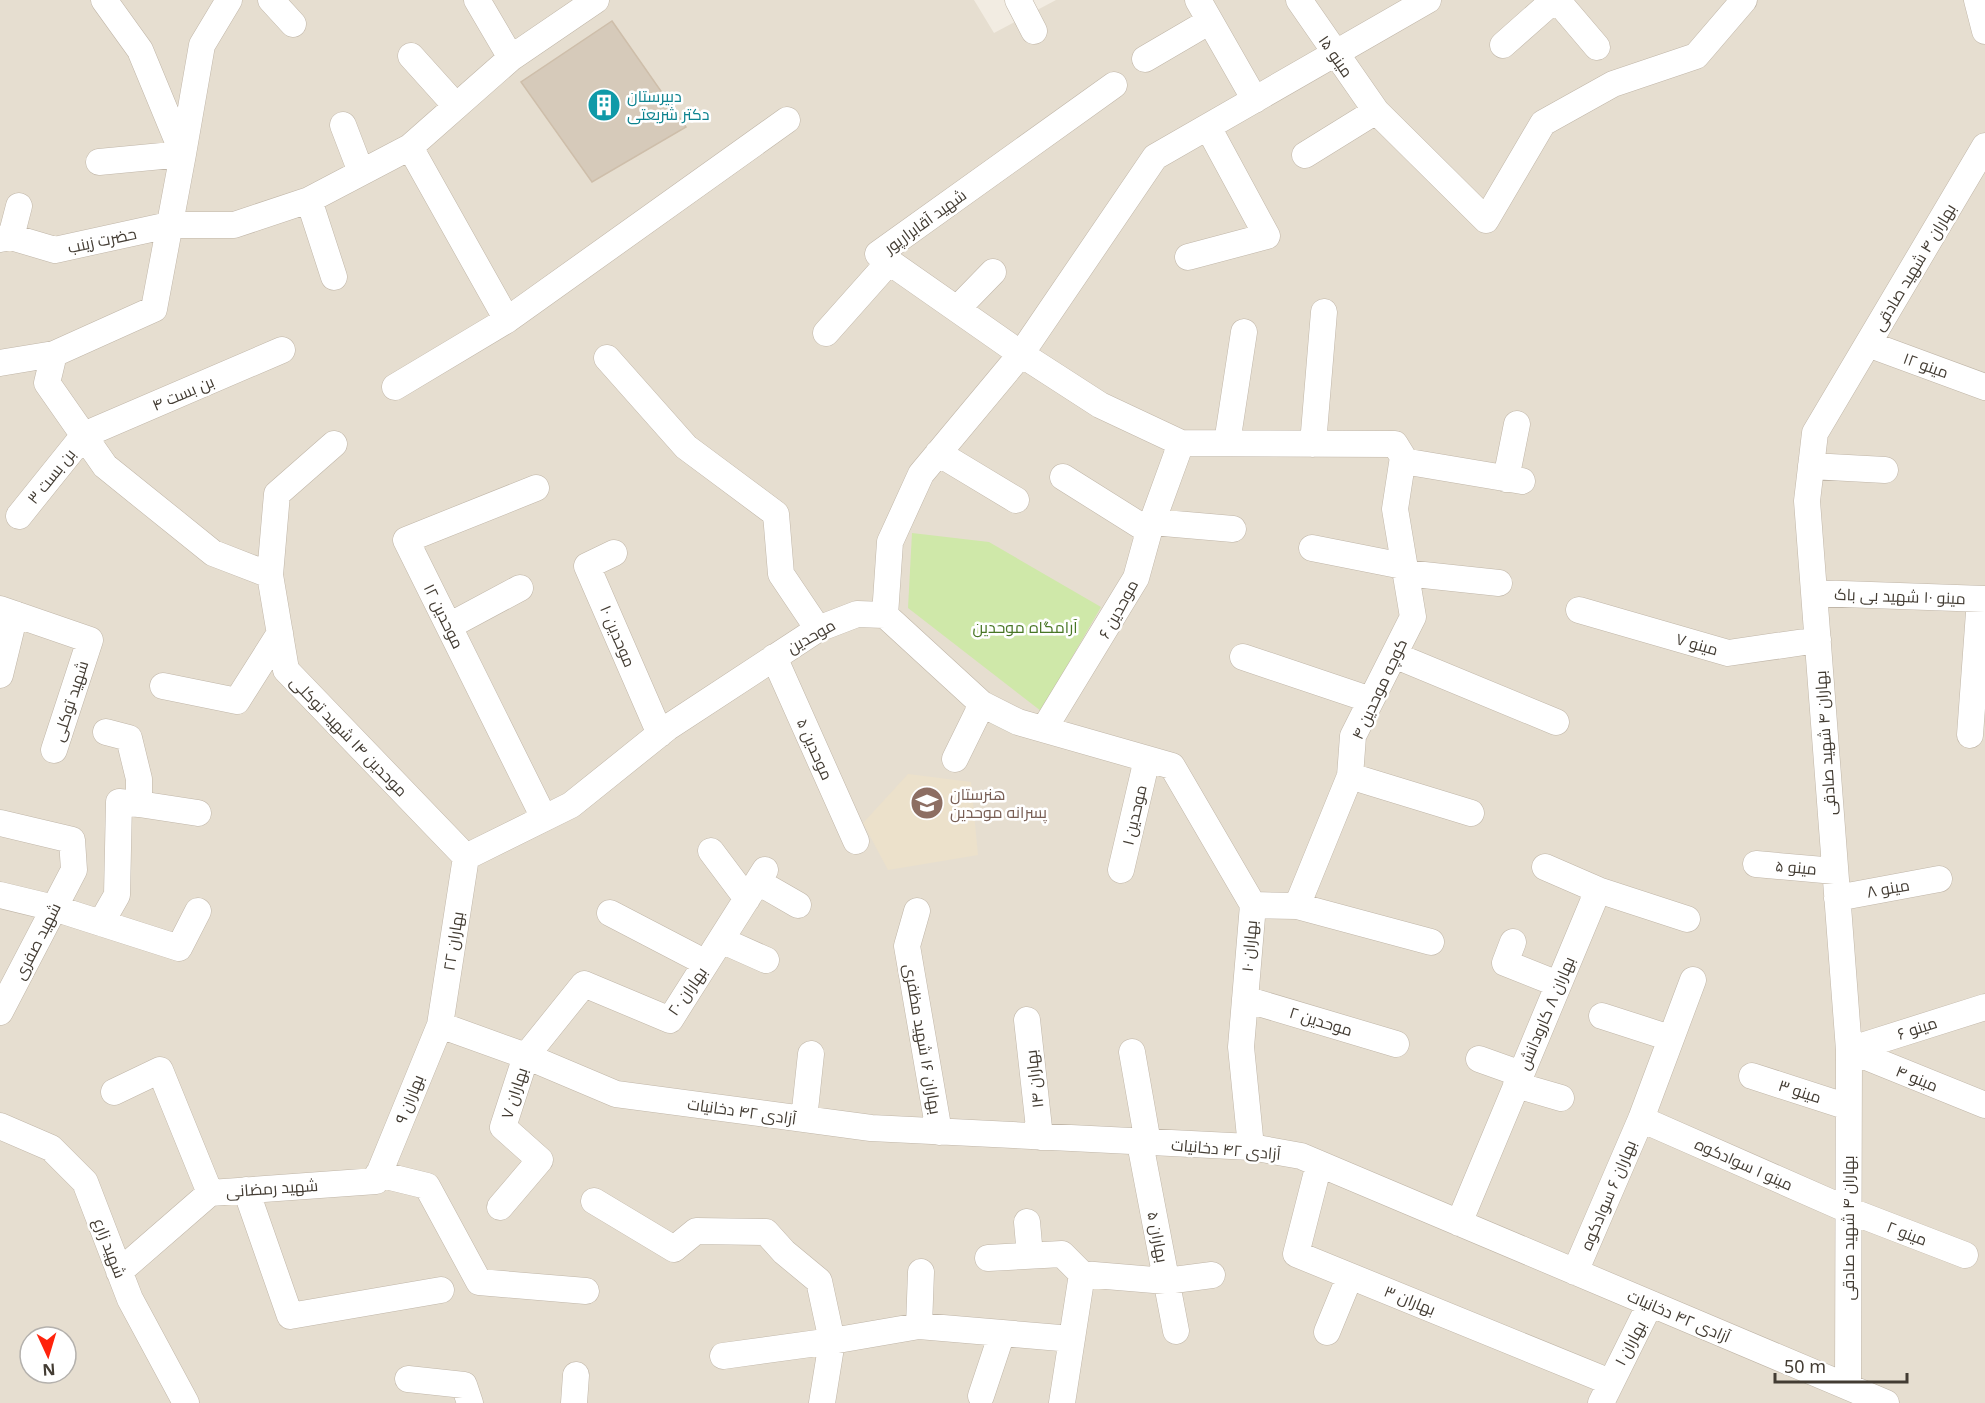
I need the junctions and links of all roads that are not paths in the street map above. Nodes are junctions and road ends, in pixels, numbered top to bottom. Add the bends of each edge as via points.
1 (104, 0) edge
2 (271, 0) edge
3 (477, 0) edge
4 (1018, 0) edge
5 (1299, 0) edge
6 (1428, 0) edge
7 (1556, 0) edge
8 (1744, 0) edge
9 (1977, 0) edge
10 (589, 2) edge
11 (223, 3) edge
12 (1204, 11) edge
13 (293, 24) dead end
14 (1034, 31) dead end
15 (1985, 31) edge
16 (1503, 45) dead end
17 (1597, 47) dead end
18 (1335, 54) junction
19 (411, 56) dead end
20 (511, 58) junction
21 (1145, 59) dead end
22 (1114, 85) dead end
23 (1255, 100) junction
24 (456, 106) junction
25 (1376, 111) junction
26 (787, 120) dead end
27 (343, 125) dead end
28 (1208, 127) junction
29 (1985, 146) edge
30 (410, 147) junction
31 (183, 153) junction
32 (1305, 155) dead end
33 (99, 162) dead end
34 (361, 172) junction
35 (309, 200) junction
36 (19, 206) dead end
37 (169, 225) junction
38 (6, 238) edge
39 (1188, 257) dead end
40 (889, 262) junction
41 (993, 272) dead end
42 (334, 277) dead end
43 (957, 309) junction
44 (1323, 312) dead end
45 (507, 320) junction
46 (1244, 332) dead end
47 (826, 333) dead end
48 (1868, 344) junction
49 (282, 350) dead end
50 (54, 354) junction
51 (1021, 354) junction
52 (607, 358) dead end
53 (0, 363) edge
54 (395, 387) dead end
55 (1985, 387) edge
56 (1517, 424) dead end
57 (84, 435) junction
58 (1181, 443) junction
59 (1227, 443) junction
60 (334, 444) dead end
61 (1313, 444) junction
62 (938, 453) junction
63 (1403, 459) junction
64 (1811, 466) junction
65 (1885, 470) dead end
66 (1063, 477) dead end
67 (536, 488) dead end
68 (1016, 500) dead end
69 (19, 516) dead end
70 (1150, 526) junction
71 (1233, 529) dead end
72 (1312, 548) dead end
73 (614, 553) dead end
74 (1404, 569) junction
75 (270, 575) junction
76 (1499, 583) dead end
77 (520, 588) dead end
78 (1814, 593) junction
79 (1982, 599) edge
80 (1579, 610) dead end
81 (7, 612) edge
82 (885, 615) junction
83 (449, 626) junction
84 (818, 628) junction
85 (280, 633) junction
86 (1818, 640) junction
87 (1394, 655) junction
88 (774, 657) junction
89 (1243, 657) dead end
90 (0, 675) edge
91 (163, 686) dead end
92 (1371, 700) junction
93 (982, 704) junction
94 (1556, 723) dead end
95 (1044, 729) junction
96 (106, 732) dead end
97 (660, 734) junction
98 (1970, 735) dead end
99 (54, 750) dead end
100 (955, 759) dead end
101 (1147, 759) junction
102 (1350, 776) junction
103 (139, 804) junction
104 (198, 813) dead end
105 (1471, 813) dead end
106 (544, 818) junction
107 (0, 823) edge
108 (856, 841) dead end
109 (711, 851) dead end
110 (466, 857) junction
111 (1756, 864) dead end
112 (1545, 867) dead end
113 (1121, 870) dead end
114 (1835, 871) junction
115 (1939, 879) dead end
116 (757, 884) junction
117 (1598, 890) junction
118 (0, 895) edge
119 (1837, 898) junction
120 (798, 905) dead end
121 (1253, 905) junction
122 (1297, 906) junction
123 (54, 908) junction
124 (198, 911) dead end
125 (917, 911) dead end
126 (609, 913) dead end
127 (1687, 919) dead end
128 (101, 923) junction
129 (721, 940) junction
130 (1431, 942) dead end
131 (1513, 942) dead end
132 (766, 960) dead end
133 (706, 963) junction
134 (1693, 980) dead end
135 (1558, 984) junction
136 (1245, 999) junction
137 (1985, 1006) edge
138 (0, 1012) edge
139 (1602, 1016) dead end
140 (1027, 1020) dead end
141 (440, 1025) junction
142 (1670, 1038) junction
143 (1396, 1044) dead end
144 (1848, 1050) junction
145 (1132, 1052) dead end
146 (811, 1054) dead end
147 (526, 1056) junction
148 (1479, 1059) dead end
149 (1752, 1076) dead end
150 (1519, 1080) junction
151 (114, 1092) dead end
152 (1561, 1098) dead end
153 (1985, 1105) edge
154 (1848, 1107) junction
155 (804, 1119) junction
156 (1641, 1119) junction
157 (0, 1126) edge
158 (939, 1132) junction
159 (1040, 1137) junction
160 (1144, 1143) junction
161 (1251, 1147) junction
162 (1319, 1164) junction
163 (378, 1174) junction
164 (246, 1190) junction
165 (210, 1192) junction
166 (594, 1201) dead end
167 (500, 1207) dead end
168 (1848, 1210) junction
169 (1027, 1222) dead end
170 (1459, 1223) junction
171 (1965, 1255) dead end
172 (1030, 1256) junction
173 (988, 1258) dead end
174 (119, 1272) junction
175 (921, 1272) dead end
176 (1575, 1272) junction
177 (1082, 1274) junction
178 (1212, 1275) dead end
179 (1350, 1276) junction
180 (1166, 1281) junction
181 (441, 1290) dead end
182 (586, 1291) dead end
183 (1650, 1304) junction
184 (919, 1326) junction
185 (1176, 1331) dead end
186 (1327, 1332) dead end
187 (1002, 1333) junction
188 (1072, 1339) junction
189 (832, 1341) junction
190 (723, 1356) dead end
191 (576, 1375) dead end
192 (408, 1379) dead end
193 (1848, 1387) junction
194 (1605, 1392) edge
195 (981, 1396) dead end
196 (186, 1403) edge
197 (470, 1403) edge
198 (574, 1403) edge
199 (822, 1403) edge
200 (1062, 1403) edge
201 (1886, 1403) edge

1 - 31 street via 140,50
2 - 13 street
3 - 20 street
4 - 14 street
5 - 18 street, مینو ۱۵
6 - 18 street
7 - 16 street
7 - 17 street
8 - 25 street, مینو ۱۵ via 1696,57 1613,84 1543,123 1486,220
9 - 15 street
10 - 20 street, حضرت زینب
11 - 31 street via 202,45
12 - 21 street
12 - 23 street
18 - 23 street
18 - 25 street, مینو ۱۵
19 - 24 street
20 - 24 street, حضرت زینب
22 - 40 street, شهید آقابرارپور via 878,254
23 - 28 street
24 - 30 street, حضرت زینب
25 - 32 street
26 - 45 street
27 - 34 street
28 - 39 street via 1267,236
28 - 51 street via 1155,157
29 - 48 street, بهاران ۴ شهید صادقی
30 - 34 street, حضرت زینب
30 - 45 street
31 - 33 street
31 - 37 street
34 - 35 street, حضرت زینب
35 - 37 street, حضرت زینب via 234,225
35 - 42 street
36 - 38 street
37 - 38 street, حضرت زینب via 55,250
37 - 50 street via 154,309
40 - 43 street, شهید آقابرارپور
40 - 47 street
41 - 43 street
43 - 51 street, شهید آقابرارپور
44 - 61 street
45 - 54 street
46 - 59 street
48 - 55 street, مینو ۱۲
48 - 64 street, بهاران ۴ شهید صادقی via 1815,433
49 - 57 street, بن بست ۴
50 - 53 street
50 - 57 street via 47,383
51 - 58 street, شهید آقابرارپور via 1100,405
51 - 62 street
52 - 84 street via 686,447 776,514 780,574
56 - 63 street via 1514,480
57 - 69 street, بن بست ۳
57 - 75 street via 105,466 213,553
58 - 59 street
58 - 70 street, موحدین ۶
59 - 61 street
60 - 75 street, موحدین ۱۴ شهید توکلی via 277,494
61 - 63 street via 1395,444
62 - 68 street
62 - 82 street via 921,474 890,542
63 - 74 street, کوچه موحدین ۴ via 1395,508
64 - 65 street
64 - 78 street, بهاران ۴ شهید صادقی via 1807,501
66 - 70 street
67 - 83 street, موحدین ۱۲ via 406,540
70 - 71 street
70 - 95 street, موحدین ۶ via 1136,578
72 - 74 street
73 - 97 street, موحدین ۱۰ via 587,566
74 - 76 street
74 - 87 street, کوچه موحدین ۴ via 1413,616
75 - 85 street, موحدین ۱۴ شهید توکلی
77 - 83 street
78 - 79 street, مینو ۱۰ شهید بی باک
78 - 86 street, بهاران ۴ شهید صادقی
79 - 98 street
80 - 86 street, مینو ۷ via 1728,653
81 - 90 street
81 - 99 street, شهید توکلی via 90,640
82 - 84 street, موحدین via 857,614
82 - 93 street
83 - 106 street, موحدین ۱۲
84 - 88 street, موحدین
85 - 91 street via 237,701
85 - 110 street, موحدین ۱۴ شهید توکلی via 286,670
86 - 114 street, بهاران ۴ شهید صادقی
87 - 92 street, کوچه موحدین ۴
87 - 94 street
88 - 97 street, موحدین
88 - 108 street, موحدین ۵
89 - 92 street
92 - 102 street, کوچه موحدین ۴ via 1353,736
93 - 95 street via 1018,722
93 - 100 street
95 - 101 street
96 - 103 street via 129,738 139,779
97 - 106 street, موحدین via 571,805
101 - 113 street, موحدین ۱
101 - 121 street, بهاران ۱۰ via 1172,766
102 - 105 street
102 - 122 street, کوچه موحدین ۴
103 - 104 street
103 - 128 street via 119,802 117,895
106 - 110 street, موحدین
107 - 123 street, شهید صفری via 72,840 74,870
109 - 116 street
110 - 141 street, بهاران ۲۲
111 - 114 street, مینو ۵
112 - 117 street
114 - 119 street, بهاران ۴ شهید صادقی
115 - 119 street, مینو ۸
116 - 120 street
116 - 129 street, بهاران ۲۰
117 - 127 street
117 - 135 street, بهاران ۸ کارودانش
118 - 123 street
119 - 144 street, بهاران ۴ شهید صادقی
121 - 122 street
121 - 136 street, بهاران ۱۰
122 - 130 street
123 - 128 street
123 - 138 street, شهید صفری
124 - 128 street via 179,948
125 - 158 street, بهاران ۱۶ شهید مظفری via 907,946
126 - 133 street
129 - 132 street
129 - 133 street, بهاران ۲۰
131 - 135 street via 1505,963
133 - 147 street, بهاران ۲۰ via 670,1020 584,984
134 - 142 street, بهاران ۶ سوادکوه
135 - 150 street, بهاران ۸ کارودانش
136 - 143 street, موحدین ۲
136 - 161 street, بهاران ۱۰ via 1241,1047
137 - 144 street, مینو ۶
139 - 142 street
140 - 159 street, بهاران ۱۴
141 - 147 street, آزادی ۴۲ دخانیات
141 - 163 street, بهاران ۹
142 - 156 street, بهاران ۶ سوادکوه
144 - 153 street, مینو ۴
144 - 154 street, بهاران ۴ شهید صادقی
145 - 160 street, بهاران ۵
146 - 155 street
147 - 155 street, آزادی ۴۲ دخانیات via 616,1094
147 - 167 street, بهاران ۷ via 503,1127 540,1160
148 - 150 street
149 - 154 street, مینو ۳
150 - 152 street
150 - 170 street, بهاران ۸ کارودانش
151 - 165 street via 160,1070
154 - 168 street, بهاران ۴ شهید صادقی
155 - 158 street, آزادی ۴۲ دخانیات
156 - 168 street, مینو ۱ سوادکوه
156 - 176 street, بهاران ۶ سوادکوه
157 - 174 street, شهید زارع via 51,1148 84,1182
158 - 159 street, آزادی ۴۲ دخانیات
159 - 160 street, آزادی ۴۲ دخانیات
160 - 161 street, آزادی ۴۲ دخانیات
160 - 180 street, بهاران ۵
161 - 162 street, آزادی ۴۲ دخانیات via 1301,1156
162 - 170 street, آزادی ۴۲ دخانیات
162 - 179 street, بهاران ۳ via 1296,1254
163 - 164 street, شهید رمضانی via 376,1181
163 - 182 street via 427,1186 479,1282
164 - 165 street, شهید رمضانی
164 - 181 street via 290,1316
165 - 174 street, شهید رمضانی
166 - 189 street via 674,1248 696,1231 766,1232 819,1281
168 - 171 street, مینو ۲
168 - 193 street, بهاران ۴ شهید صادقی
169 - 172 street
170 - 176 street, آزادی ۴۲ دخانیات
172 - 173 street
172 - 177 street via 1062,1254
174 - 196 street, شهید زارع
175 - 184 street
176 - 183 street, آزادی ۴۲ دخانیات
177 - 180 street
177 - 188 street
178 - 180 street
179 - 186 street
179 - 194 street, بهاران ۳
180 - 185 street, بهاران ۵
183 - 193 street, آزادی ۴۲ دخانیات
183 - 194 street, بهاران ۱
184 - 187 street
184 - 189 street
187 - 188 street
187 - 195 street
188 - 200 street
189 - 190 street
189 - 199 street
191 - 198 street
192 - 197 street via 464,1385
193 - 201 street, آزادی ۴۲ دخانیات

